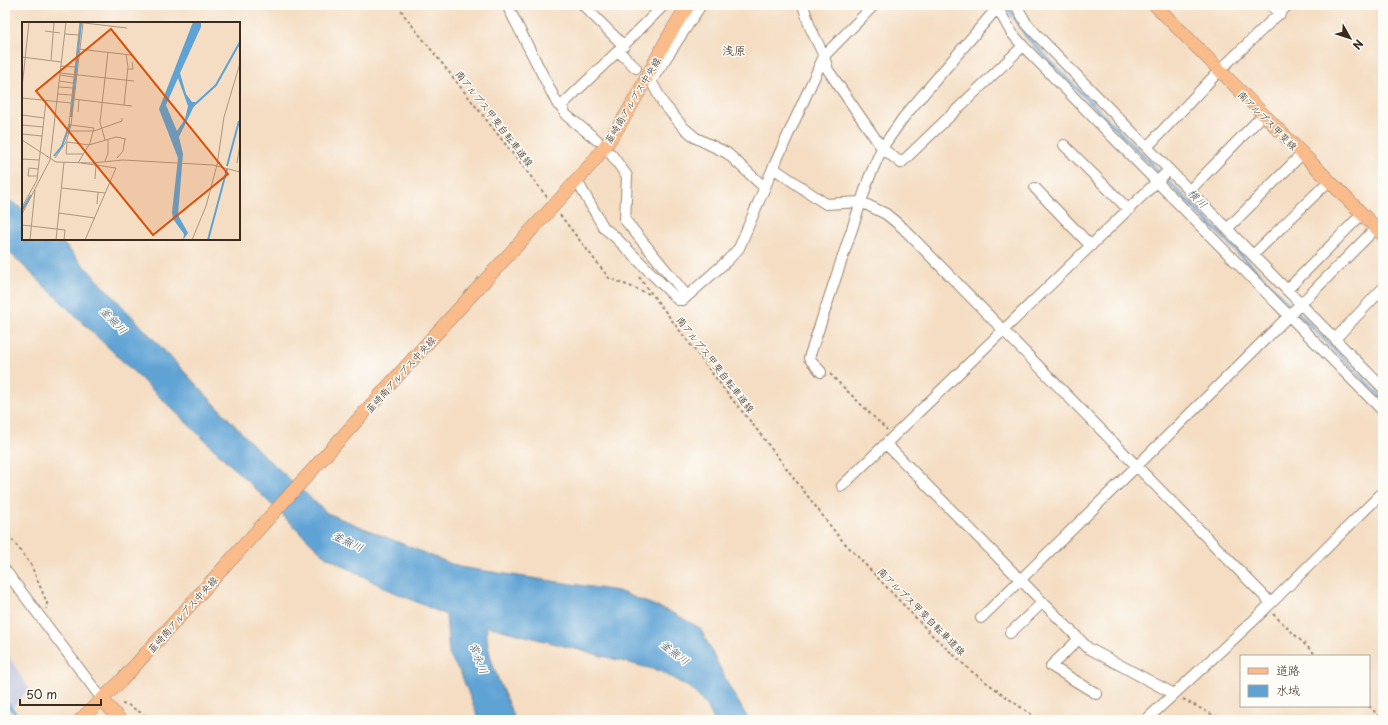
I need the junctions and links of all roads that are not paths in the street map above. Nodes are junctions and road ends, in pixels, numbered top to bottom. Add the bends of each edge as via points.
1 (507, 5) edge
2 (583, 5) edge
3 (664, 5) edge
4 (690, 5) edge
5 (701, 5) edge
6 (803, 5) edge
7 (874, 5) edge
8 (1016, 5) edge
9 (1155, 5) edge
10 (1271, 5) edge
11 (1288, 5) edge
12 (996, 7) edge
13 (1280, 14) junction
14 (1023, 46) junction
15 (621, 48) junction
16 (824, 56) junction
17 (636, 68) dead end
18 (1219, 71) junction
19 (562, 106) junction
20 (1263, 115) junction
21 (597, 140) dead end
22 (1064, 146) dead end
23 (1147, 147) junction
24 (882, 148) junction
25 (612, 154) dead end
26 (1302, 154) junction
27 (773, 168) junction
28 (1169, 170) junction
29 (1329, 181) junction
30 (1158, 182) junction
31 (574, 184) junction
32 (765, 188) junction
33 (1035, 188) dead end
34 (1189, 190) junction
35 (861, 202) junction
36 (1128, 210) junction
37 (1362, 214) junction
38 (1227, 229) junction
39 (1379, 232) edge
40 (1091, 246) junction
41 (1253, 255) junction
42 (1383, 288) edge
43 (1287, 290) junction
44 (685, 298) junction
45 (1301, 304) junction
46 (1289, 316) junction
47 (1004, 330) junction
48 (1335, 339) junction
49 (822, 372) road end
50 (1383, 388) edge
51 (1383, 412) edge
52 (886, 444) junction
53 (1137, 467) junction
54 (842, 486) dead end
55 (1383, 492) edge
56 (5, 570) edge
57 (1021, 580) junction
58 (1043, 602) junction
59 (1269, 605) junction
60 (981, 618) dead end
61 (1010, 634) dead end
62 (1079, 639) junction
63 (1097, 694) dead end
64 (1174, 694) junction
65 (103, 701) junction
66 (1147, 719) edge
67 (80, 720) edge
68 (120, 720) edge

1 - 19 street via 558,105
2 - 15 street
3 - 15 street
4 - 31 main road, 韮崎南アルプス中央線 via 676,23 614,135
5 - 32 street via 651,81 663,103 683,127 696,138 727,153
6 - 16 street
7 - 16 street
8 - 23 street via 1026,23 1037,35
9 - 18 main road, 南アルプス甲斐線
10 - 13 street
11 - 13 street
12 - 14 street
12 - 24 street via 903,118
13 - 18 street
14 - 24 street via 901,163
14 - 30 street
15 - 17 street
15 - 19 street
16 - 24 street via 828,70
16 - 27 street
18 - 20 main road, 南アルプス甲斐線
18 - 23 street
19 - 21 street via 566,115
20 - 26 main road, 南アルプス甲斐線
20 - 34 street
22 - 36 street
23 - 28 street
24 - 35 street
25 - 44 street via 627,176 625,220
26 - 29 main road, 南アルプス甲斐線
26 - 38 street
27 - 32 street
27 - 35 street via 826,204
28 - 30 street
28 - 34 street
29 - 37 main road, 南アルプス甲斐線
29 - 41 street
30 - 36 street
30 - 46 street
31 - 44 street via 604,228 672,295 678,300
31 - 65 main road, 韮崎南アルプス中央線, bridge
32 - 44 street via 739,248
33 - 40 street
34 - 38 street
35 - 47 street via 886,214 903,228
35 - 49 street via 809,358
36 - 40 street
37 - 39 main road, 南アルプス甲斐線
37 - 43 street
38 - 41 street
39 - 45 street
40 - 47 street
41 - 43 street
42 - 48 street
43 - 45 street
45 - 46 street
45 - 48 street
46 - 51 street
46 - 53 street
47 - 52 street
47 - 53 street
48 - 50 street
52 - 54 street
52 - 57 street
53 - 57 street
53 - 59 street
55 - 59 street
56 - 65 street
57 - 58 street
57 - 60 street
58 - 61 street
58 - 62 street
59 - 64 street
62 - 63 street via 1051,666
62 - 64 street via 1088,648
64 - 66 street
65 - 67 main road, 韮崎南アルプス中央線
65 - 68 main road

